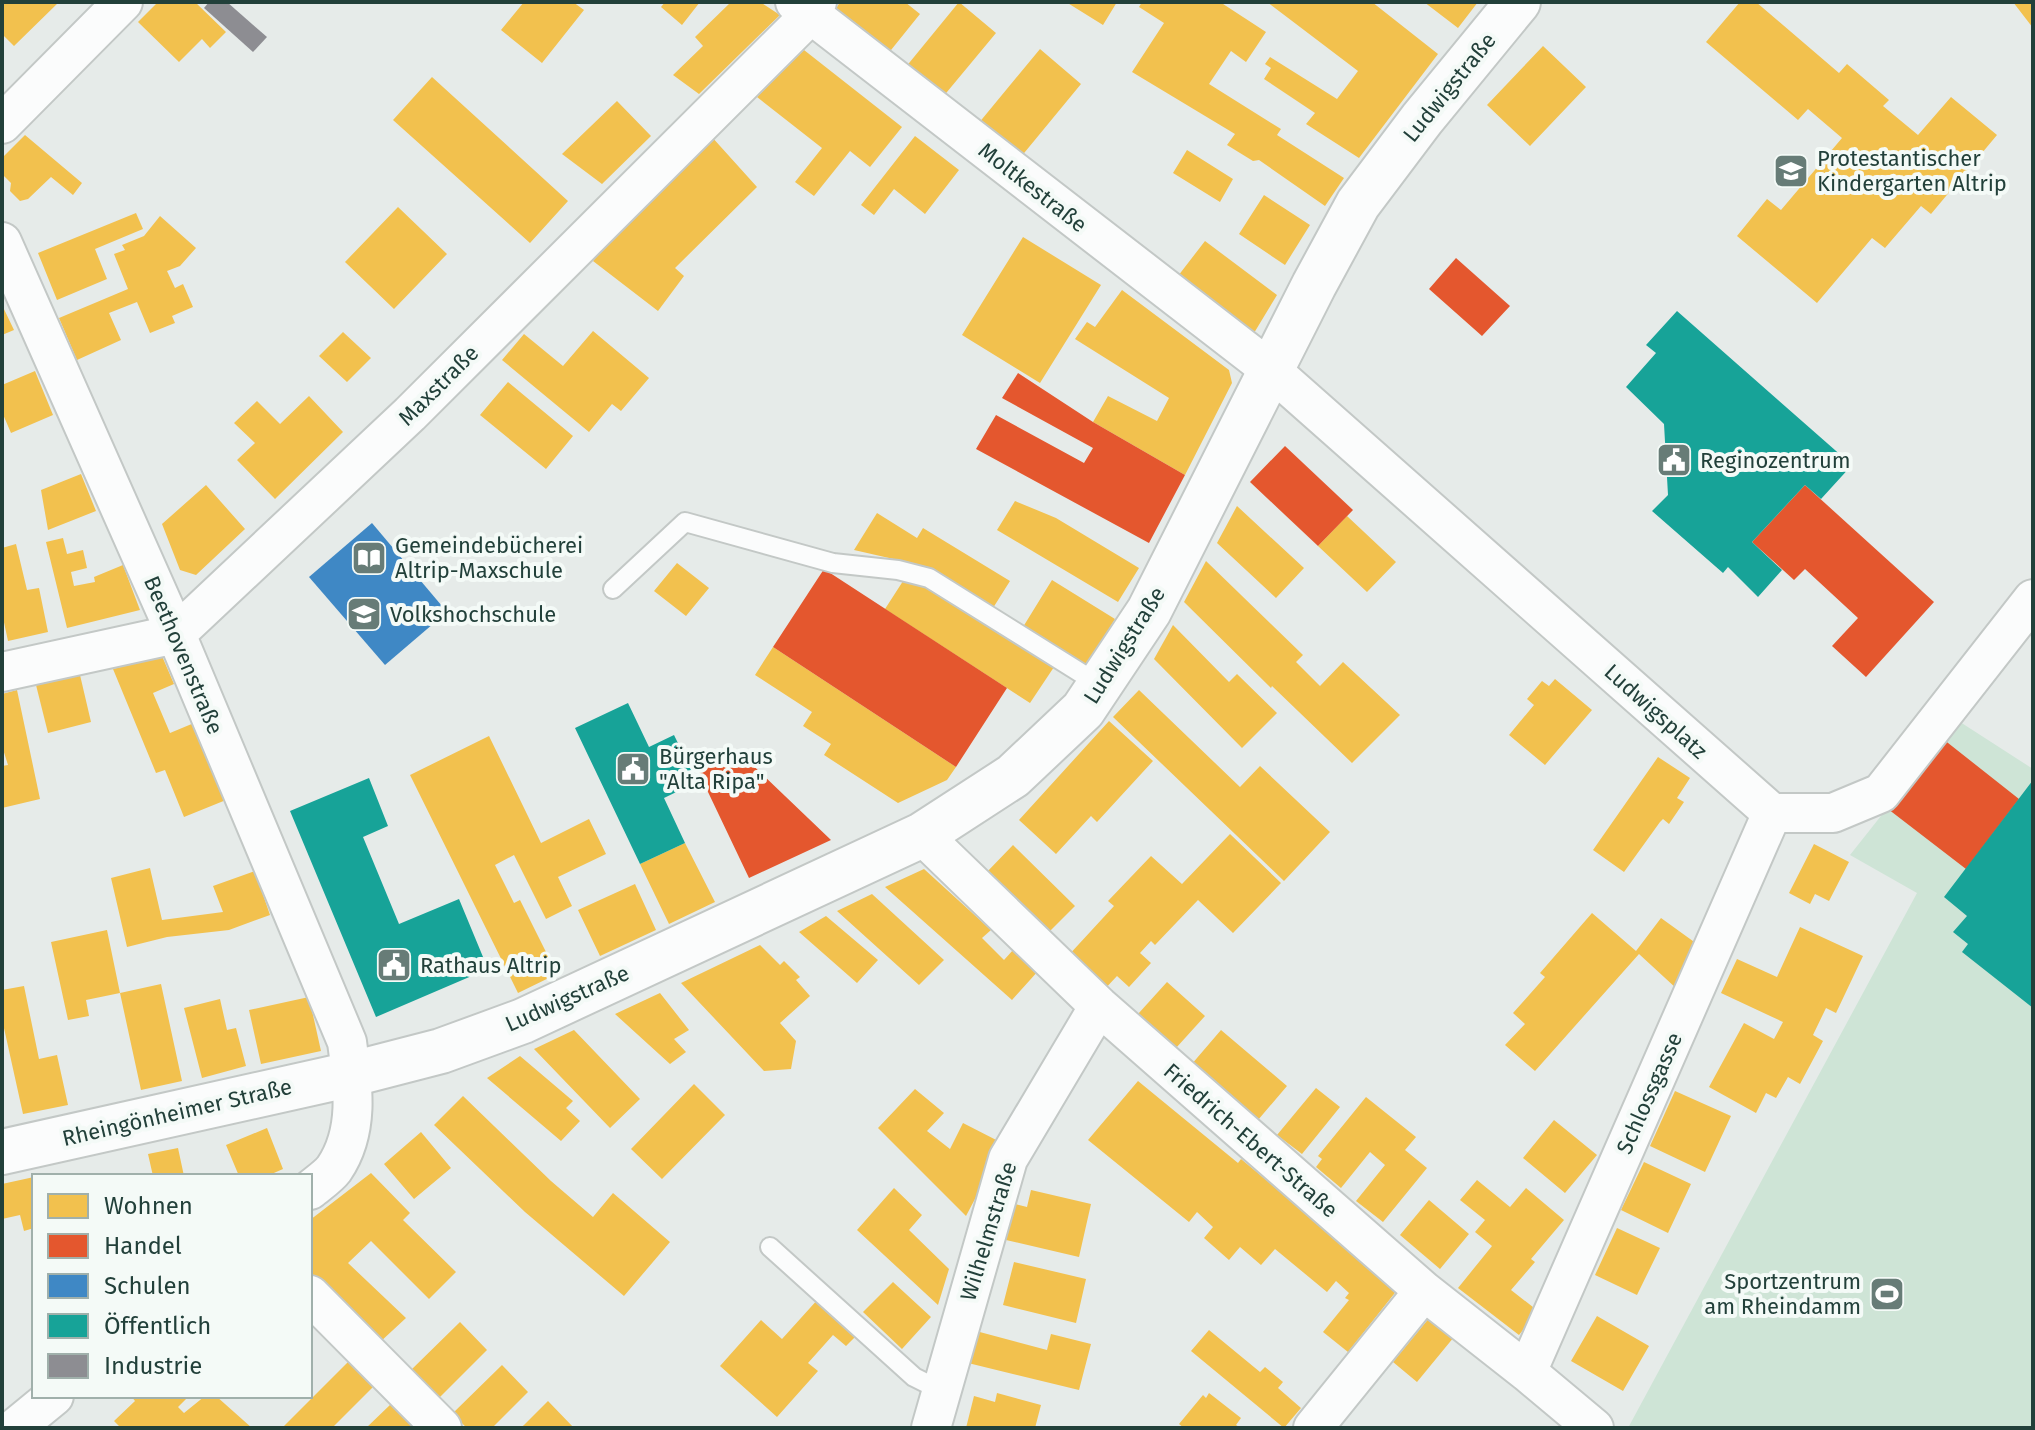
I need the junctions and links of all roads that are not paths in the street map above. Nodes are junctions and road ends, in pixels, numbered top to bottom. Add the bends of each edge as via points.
1 (123, 2) edge
2 (1518, 2) edge
3 (807, 6) edge
4 (2, 124) edge
5 (2, 242) edge
6 (1272, 371) junction
7 (613, 589) dead end
8 (2033, 599) edge
9 (176, 634) junction
10 (2, 672) edge
11 (1100, 685) junction
12 (1772, 813) junction
13 (922, 835) junction
14 (1099, 1006) junction
15 (352, 1074) junction
16 (2, 1152) edge
17 (312, 1188) edge
18 (770, 1247) dead end
19 (1424, 1291) junction
20 (312, 1297) edge
21 (1527, 1372) junction
22 (940, 1390) junction
23 (52, 1398) edge
24 (15, 1428) edge
25 (442, 1428) edge
26 (931, 1428) edge
27 (1313, 1428) edge
28 (1594, 1428) edge

1 - 4 street
2 - 6 street, Ludwigstraße via 1358,204
3 - 6 street, Moltkestraße
3 - 9 street, Maxstraße via 410,414
5 - 9 street, Beethovenstraße
6 - 11 street, Ludwigstraße via 1149,611
6 - 12 street, Ludwigsplatz
7 - 11 lane via 685,522 833,563 929,578
8 - 12 street via 1881,793 1833,813
9 - 10 street
9 - 15 street, Beethovenstraße via 347,1042
11 - 13 street, Ludwigstraße via 1083,710 1013,776
12 - 21 street, Schlossgasse
13 - 14 street, Friedrich-Ebert-Straße
13 - 15 street, Ludwigstraße via 523,1021 441,1051
14 - 19 street, Friedrich-Ebert-Straße
14 - 22 street, Wilhelmstraße via 1008,1159
15 - 16 street, Rheingönheimer Straße
15 - 17 street, Beethovenstraße via 353,1126 333,1171
18 - 22 lane via 914,1377
19 - 21 street, Friedrich-Ebert-Straße
19 - 27 street
20 - 25 street
21 - 28 street, Friedrich-Ebert-Straße
22 - 26 street, Wilhelmstraße
23 - 24 street

